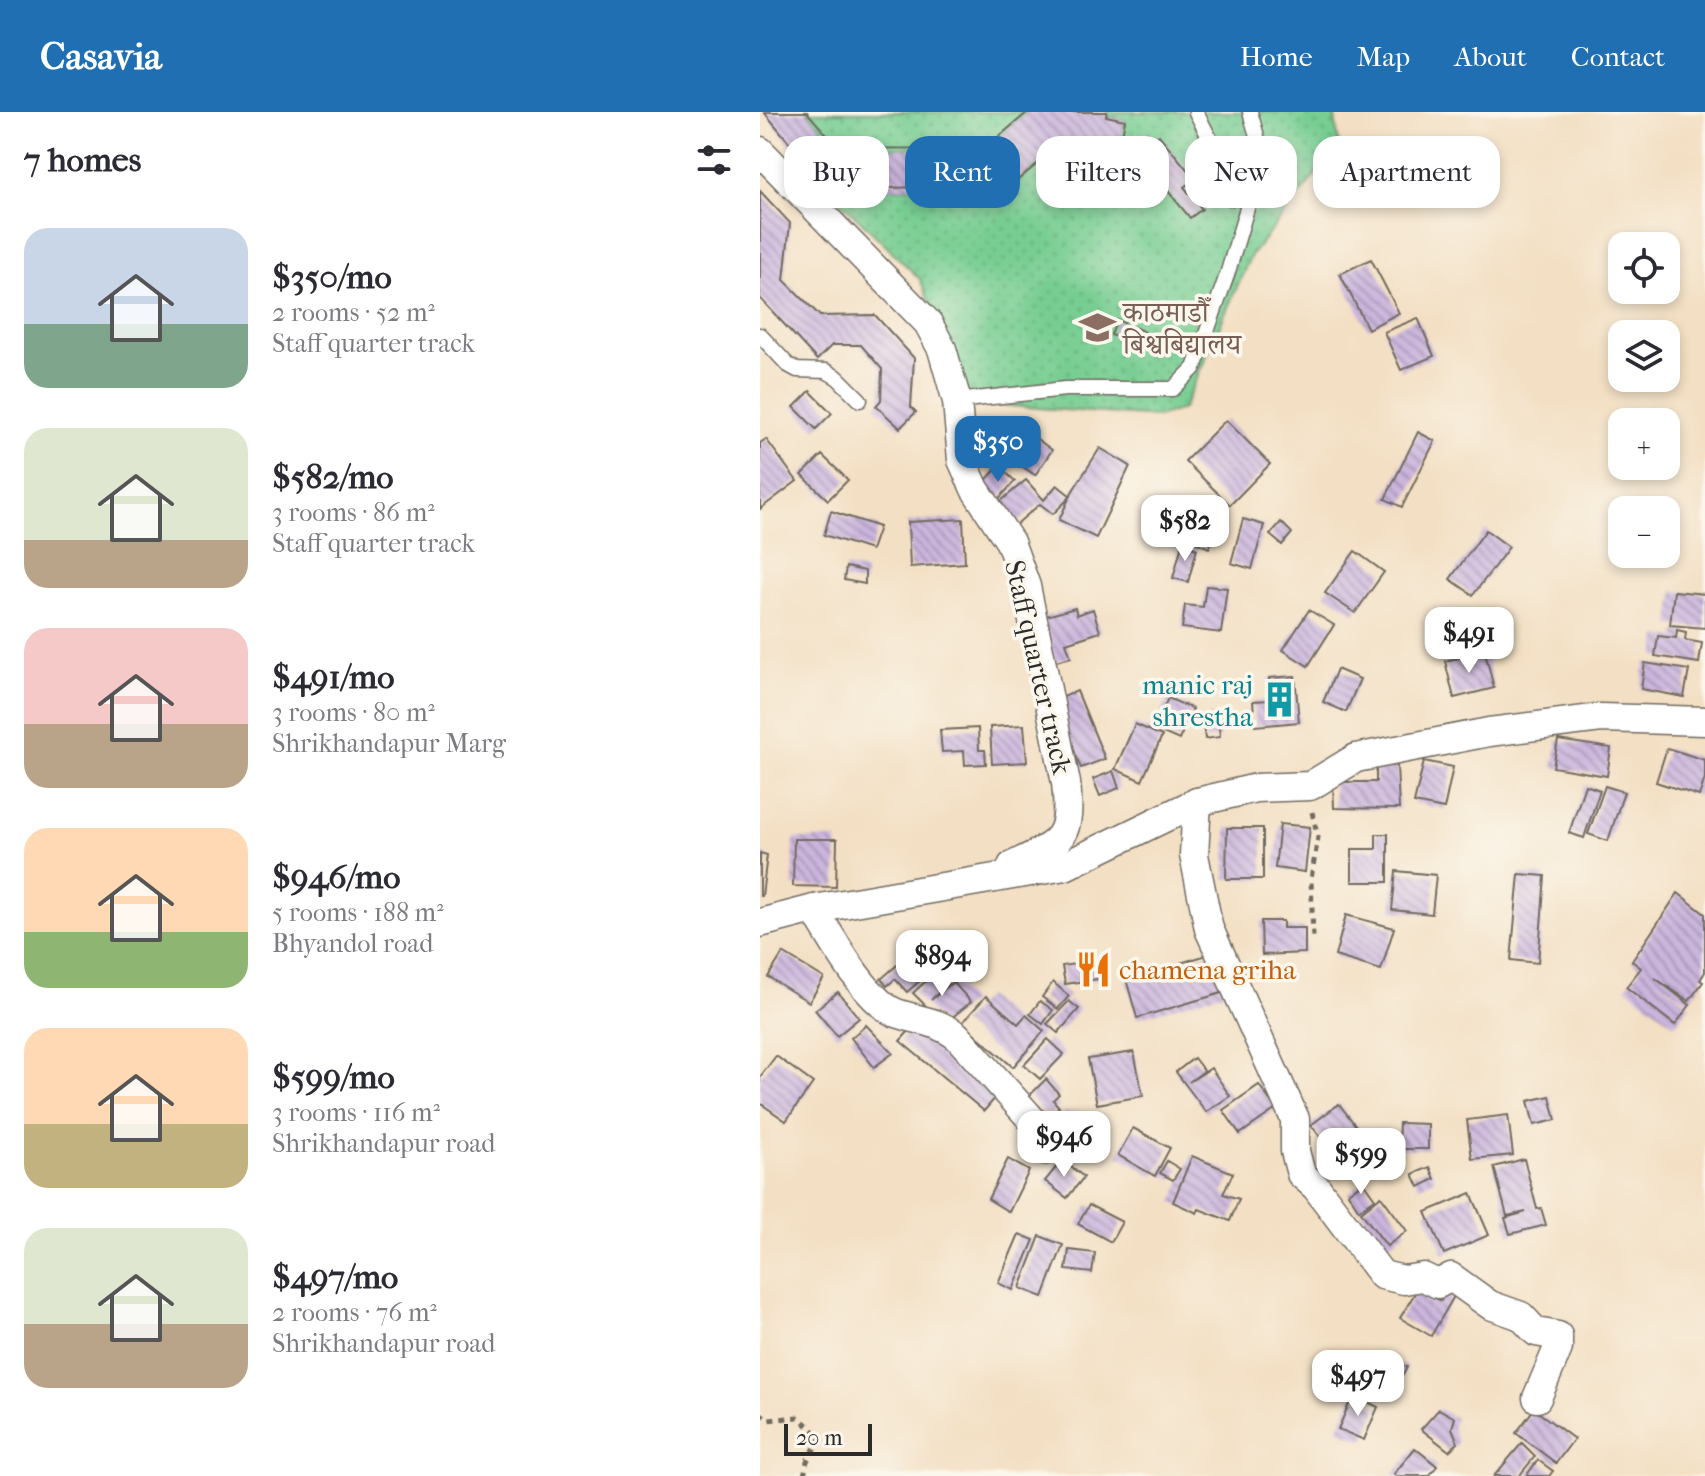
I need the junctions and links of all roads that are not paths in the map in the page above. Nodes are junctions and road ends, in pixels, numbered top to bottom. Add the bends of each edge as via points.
1 (1196, 112) edge
2 (1250, 112) edge
3 (1208, 136) edge
4 (1257, 136) edge
5 (760, 151) edge
6 (1247, 208) edge
7 (760, 335) edge
8 (860, 400) dead end
9 (957, 401) junction
10 (1705, 721) edge
11 (1197, 802) junction
12 (977, 883) junction
13 (814, 909) junction
14 (760, 923) edge
15 (1045, 1150) dead end
16 (1537, 1398) dead end

1 - 3 lane
2 - 4 lane
5 - 9 street, Staff quarter track via 928,323 942,349
6 - 9 lane via 1194,368 1173,389 1065,389
7 - 8 lane via 788,365 826,371
9 - 12 street, Staff quarter track via 962,460 1010,542 1026,586 1069,815 1065,830 1049,848
10 - 11 street via 1601,718 1489,732 1356,758 1310,786 1256,788
11 - 12 street via 1065,866
11 - 16 street via 1194,855 1209,929 1295,1119 1301,1174 1382,1275 1423,1277 1438,1284 1451,1277 1490,1305 1521,1316 1536,1332 1558,1336
12 - 13 street
13 - 14 street
13 - 15 street via 845,963 873,994 892,1011 945,1027 957,1036 1034,1122

